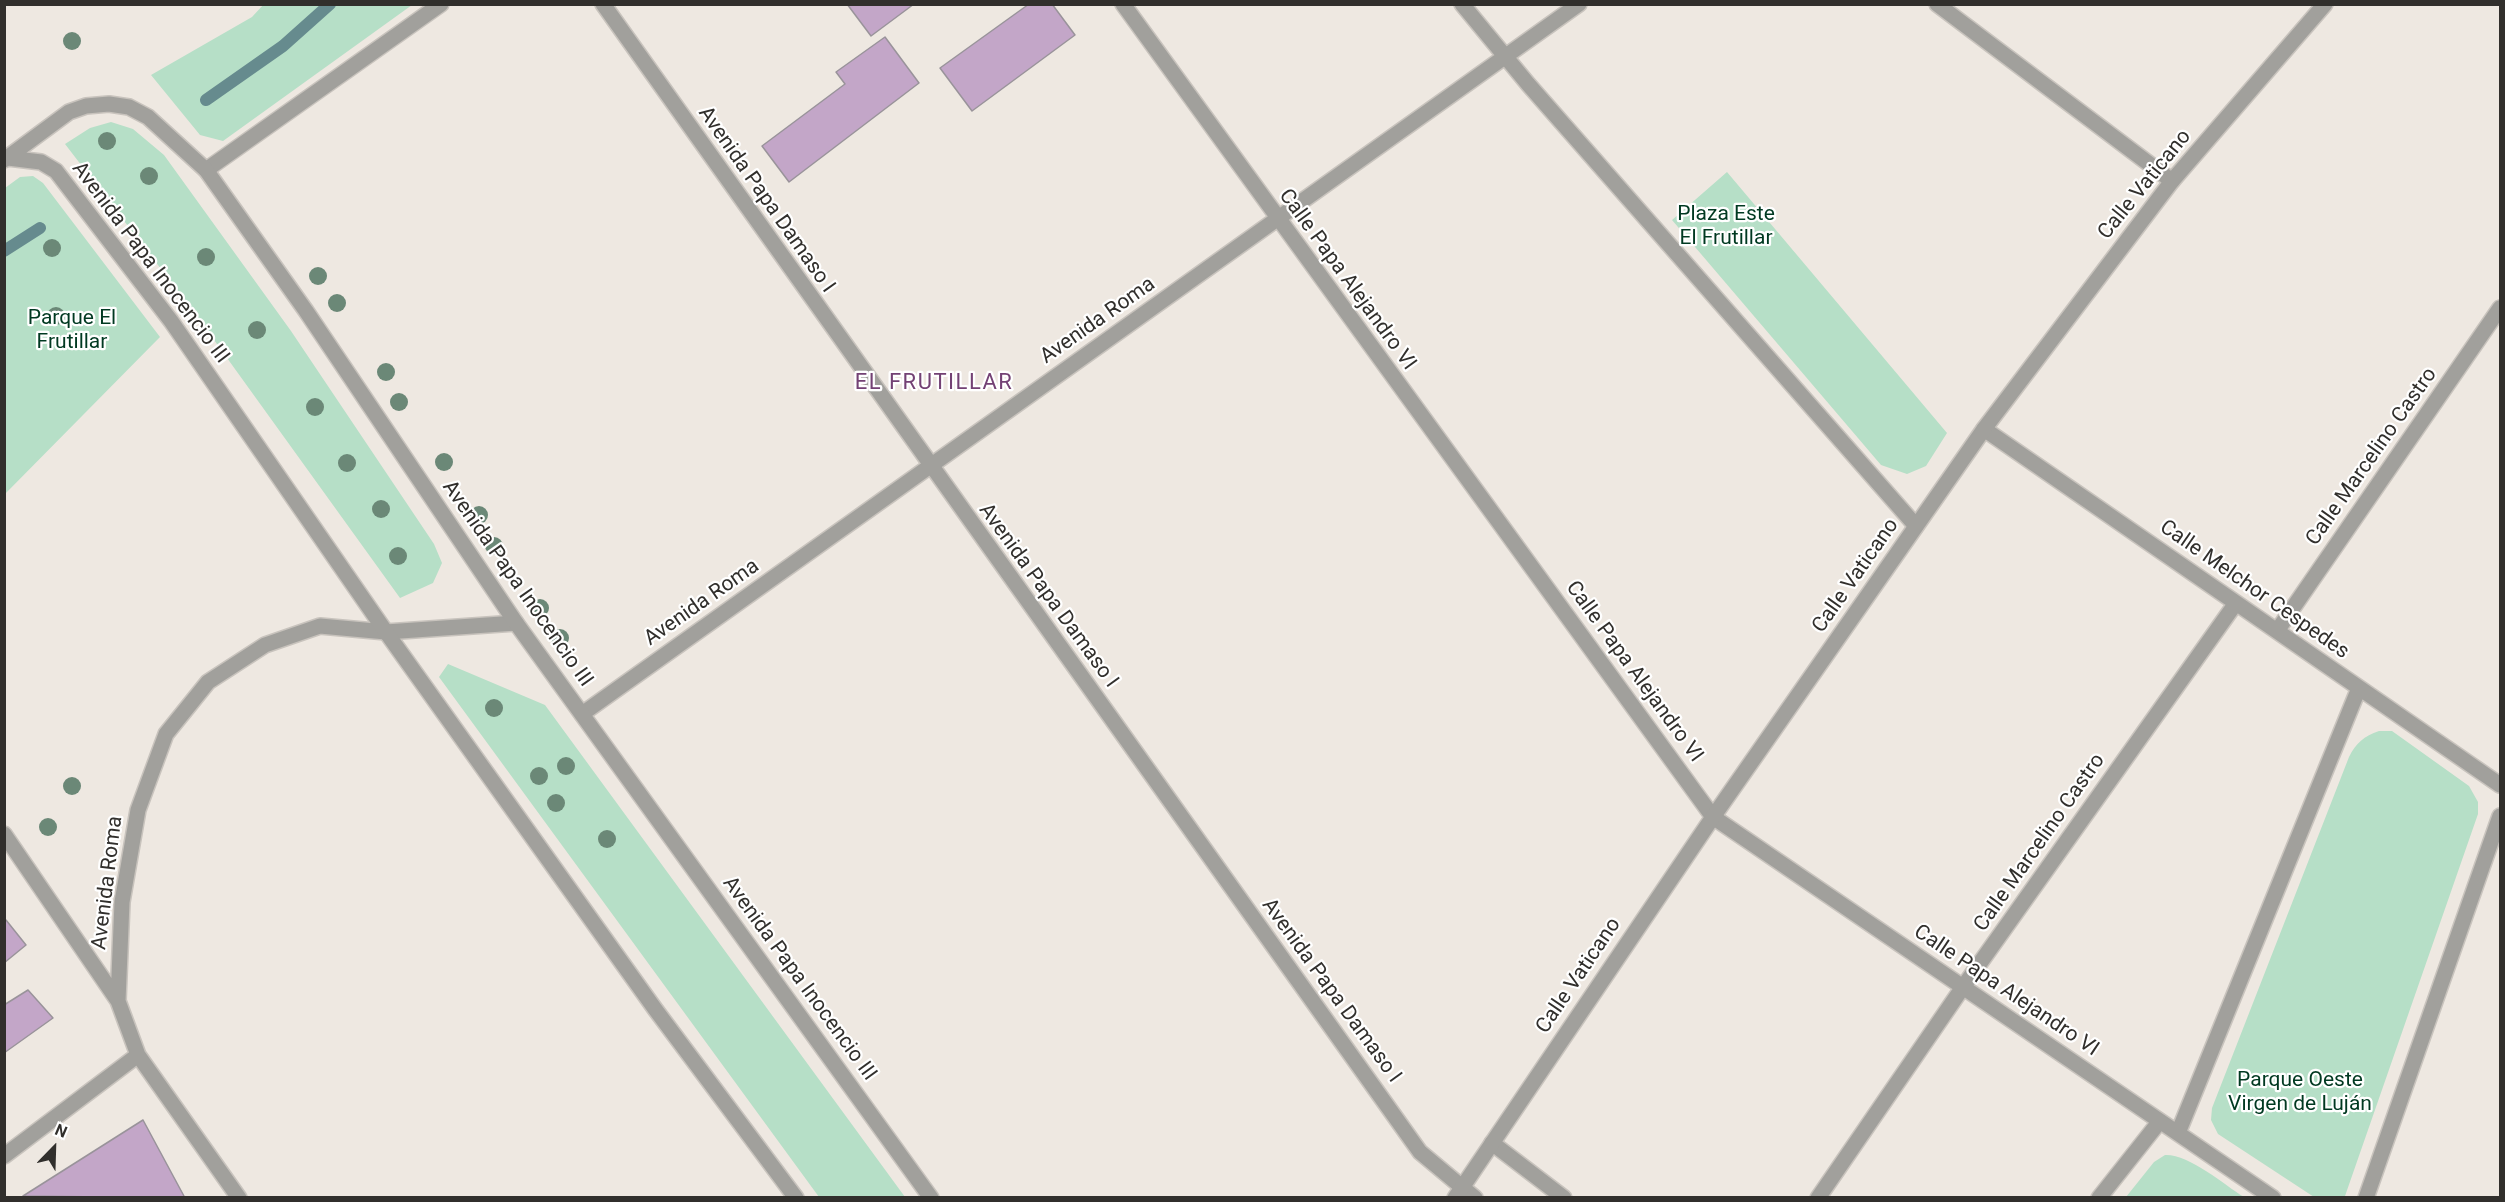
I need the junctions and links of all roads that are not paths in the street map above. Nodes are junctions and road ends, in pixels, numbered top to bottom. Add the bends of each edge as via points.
1 (441, 4) edge
2 (603, 4) edge
3 (1123, 4) edge
4 (1462, 4) edge
5 (1579, 4) edge
6 (1937, 4) edge
7 (2325, 4) edge
8 (1505, 57) junction
9 (6, 159) edge
10 (206, 170) junction
11 (2172, 181) junction
12 (1277, 219) junction
13 (2500, 308) edge
14 (1984, 429) junction
15 (930, 467) junction
16 (1917, 526) junction
17 (2236, 603) junction
18 (516, 623) junction
19 (2277, 631) junction
20 (386, 633) junction
21 (2359, 688) junction
22 (582, 714) junction
23 (2500, 785) edge
24 (2500, 816) edge
25 (1713, 817) junction
26 (4, 834) edge
27 (1963, 987) junction
28 (118, 1001) junction
29 (138, 1055) junction
30 (2160, 1121) junction
31 (2178, 1133) junction
32 (1492, 1143) junction
33 (4, 1156) edge
34 (1458, 1193) edge
35 (239, 1197) edge
36 (796, 1197) edge
37 (931, 1197) edge
38 (1475, 1197) edge
39 (1564, 1197) edge
40 (1818, 1197) edge
41 (2099, 1197) edge
42 (2273, 1197) edge
43 (2366, 1197) edge

1 - 10 street
2 - 15 street, Avenida Papa Damaso I
3 - 12 street, Calle Papa Alejandro VI
4 - 8 street
5 - 8 street, Avenida Roma
6 - 11 street
7 - 11 street, Calle Vaticano
8 - 12 street, Avenida Roma
8 - 16 street
9 - 10 street, Avenida Papa Inocencio III via 69,112 109,104 129,107 148,117
9 - 20 street, Avenida Papa Inocencio III via 41,162 56,171 181,336
10 - 18 street, Avenida Papa Inocencio III
11 - 14 street, Calle Vaticano
12 - 15 street, Avenida Roma
12 - 25 street, Calle Papa Alejandro VI
13 - 19 street, Calle Marcelino Castro
14 - 16 street, Calle Vaticano
14 - 17 street, Calle Melchor Cespedes
15 - 22 street, Avenida Roma
15 - 34 street, Avenida Papa Damaso I via 1420,1152
16 - 25 street, Calle Vaticano
17 - 19 street, Calle Melchor Cespedes
17 - 27 street, Calle Marcelino Castro
18 - 20 street, Avenida Roma
18 - 22 street, Avenida Papa Inocencio III
19 - 21 street, Calle Melchor Cespedes
20 - 28 street, Avenida Roma via 320,626 265,645 208,682 165,734 138,810 122,902
20 - 36 street, Avenida Papa Inocencio III via 655,1009
21 - 23 street, Calle Melchor Cespedes
21 - 31 street
22 - 37 street, Avenida Papa Inocencio III
24 - 43 street
25 - 27 street, Calle Papa Alejandro VI
25 - 32 street, Calle Vaticano
26 - 28 street
27 - 30 street, Calle Papa Alejandro VI
27 - 40 street, Calle Marcelino Castro
28 - 29 street
29 - 33 street
29 - 35 street
30 - 31 street, Calle Papa Alejandro VI
30 - 41 street
31 - 42 street, Calle Papa Alejandro VI
32 - 34 street, Calle Vaticano
32 - 39 street
34 - 38 street, Avenida Papa Damaso I

